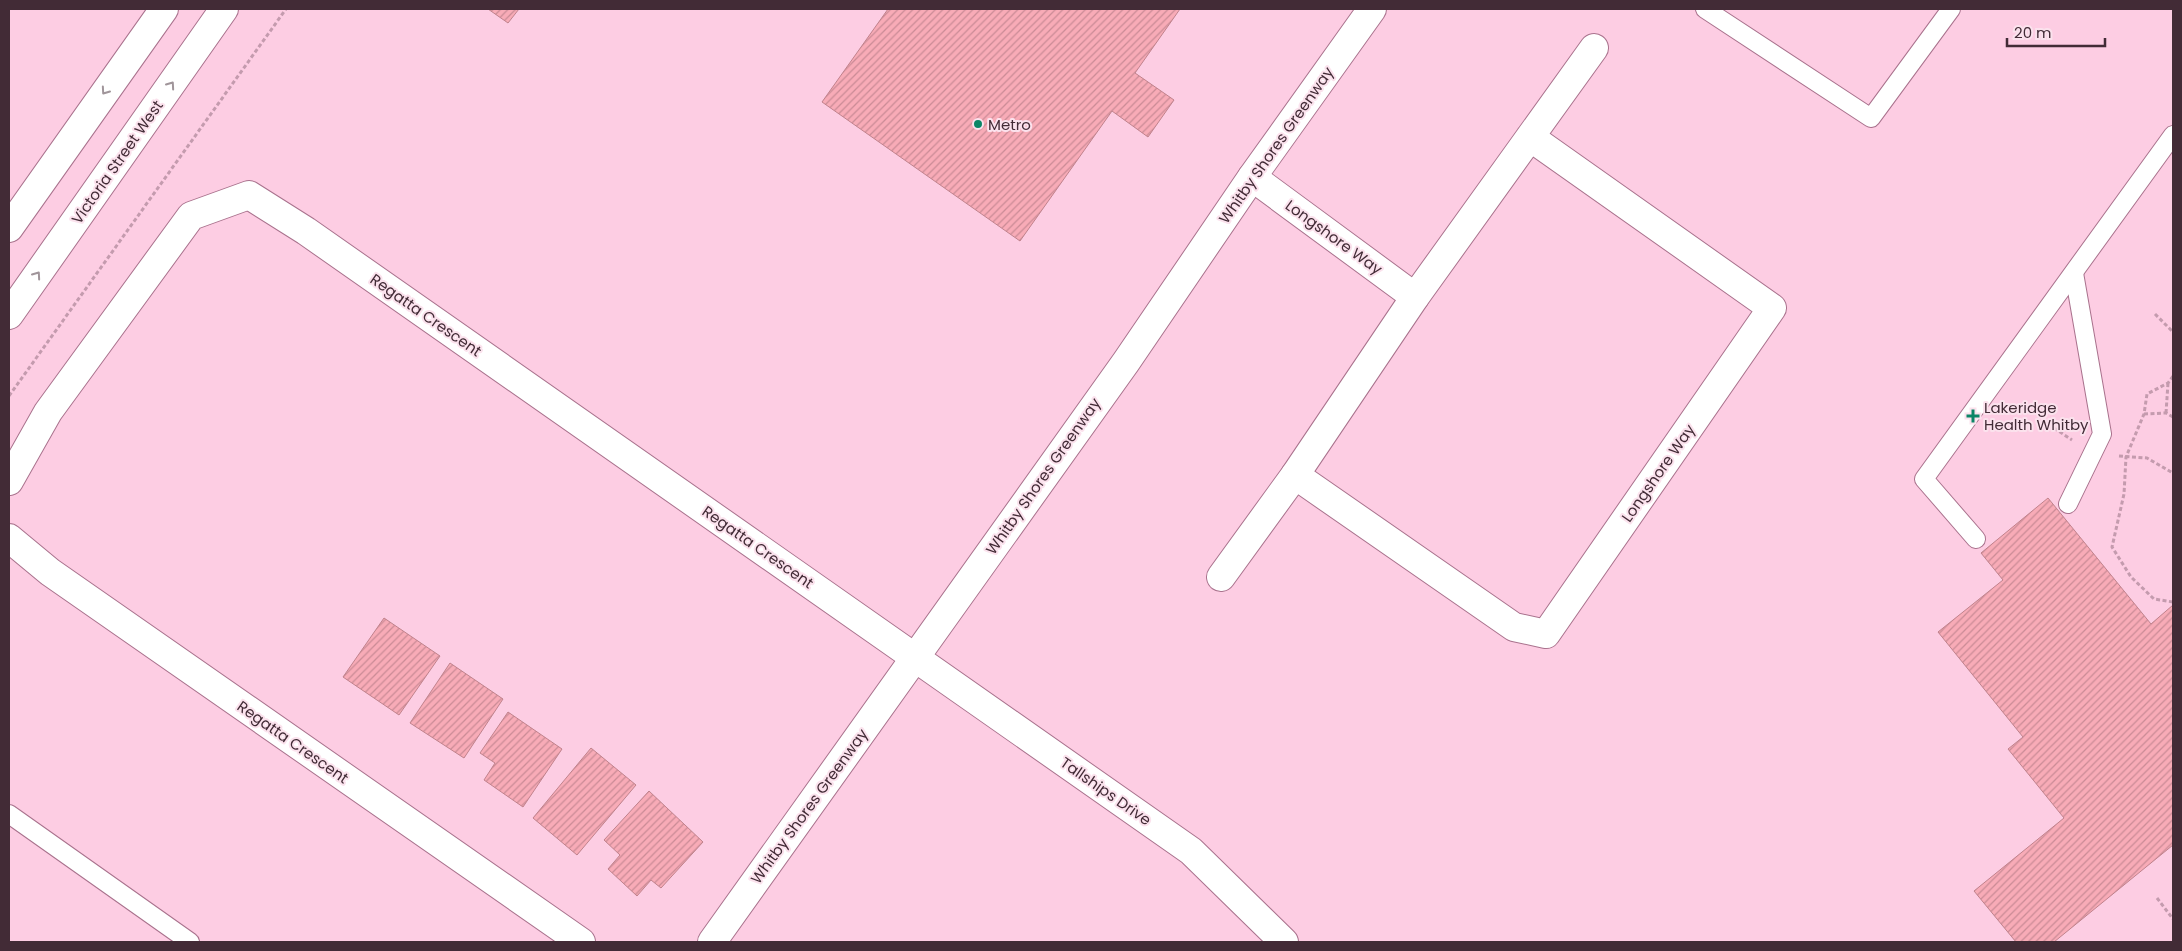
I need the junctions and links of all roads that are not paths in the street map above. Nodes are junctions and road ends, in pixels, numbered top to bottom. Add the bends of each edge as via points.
1 (164, 9) edge
2 (224, 9) edge
3 (1372, 9) edge
4 (1705, 9) edge
5 (1951, 9) edge
6 (1594, 48) dead end
7 (2173, 135) edge
8 (1530, 137) junction
9 (1252, 177) junction
10 (9, 228) edge
11 (2074, 273) junction
12 (1415, 297) junction
13 (9, 314) edge
14 (1295, 475) junction
15 (9, 481) edge
16 (2068, 504) dead end
17 (9, 538) edge
18 (1976, 539) dead end
19 (1222, 577) dead end
20 (915, 657) junction
21 (9, 814) edge
22 (190, 942) edge
23 (581, 942) edge
24 (712, 942) edge
25 (1284, 942) edge

1 -> 10 street
13 -> 2 street, Victoria Street West
3 - 9 street, Whitby Shores Greenway
4 - 5 lane via 1871,118
6 - 8 street
7 - 11 lane
8 - 12 street
8 - 14 street, Longshore Way via 1772,308 1557,619 1546,634 1514,627
9 - 12 street, Longshore Way
9 - 20 street, Whitby Shores Greenway via 1126,362
11 - 16 lane via 2102,434
11 - 18 lane via 1924,479
12 - 14 street
14 - 19 street
15 - 20 street, Regatta Crescent via 48,412 191,216 249,195 314,237
17 - 23 street, Regatta Crescent via 50,572
20 - 24 street, Whitby Shores Greenway
20 - 25 street, Tallships Drive via 1191,851
21 - 22 lane

